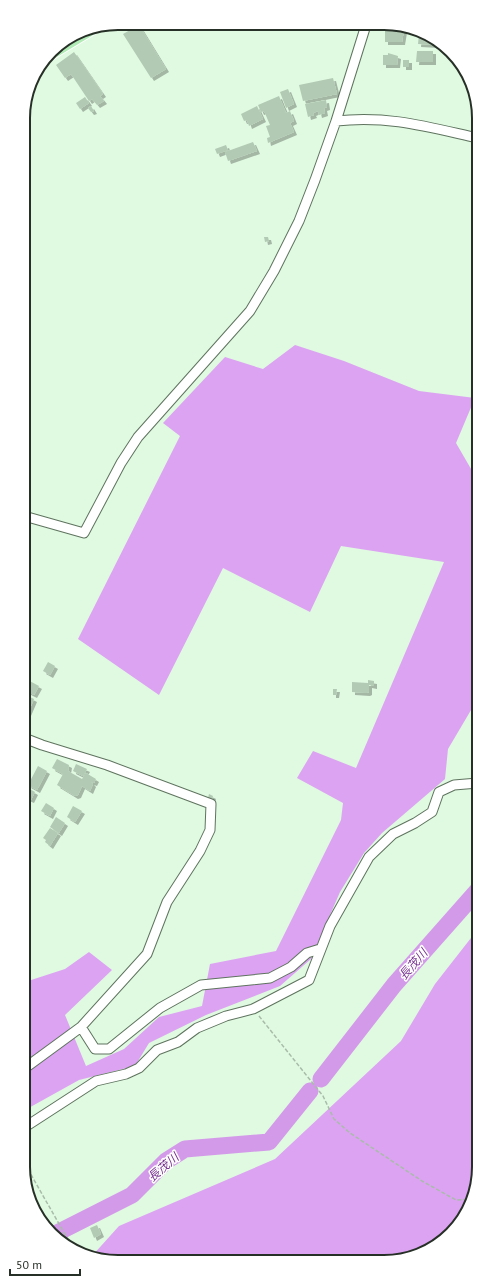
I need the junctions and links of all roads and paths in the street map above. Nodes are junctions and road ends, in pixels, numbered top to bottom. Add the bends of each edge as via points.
1 (364, 30) edge
2 (336, 121) junction
3 (472, 137) edge
4 (30, 518) edge
5 (30, 740) edge
6 (472, 784) edge
7 (320, 949) junction
8 (253, 1008) junction
9 (81, 1027) junction
10 (30, 1064) edge
11 (30, 1124) edge
12 (31, 1174) edge
13 (465, 1199) edge
14 (66, 1238) edge

1 - 2 street
2 - 3 street via 361,118 403,121
2 - 4 street via 299,221 250,311 138,437 121,463 84,533
5 - 9 street via 107,765 211,804 210,830 200,851 167,902 147,954
6 - 7 street via 454,785 439,792 432,812 393,834 369,857 341,905
7 - 8 street via 309,980
7 - 9 street via 307,953 291,967 270,978 201,985 160,1008 109,1049 95,1049
8 - 11 street via 197,1028 178,1042 156,1050 139,1068 96,1081
8 - 13 path via 323,1096 334,1119 350,1133 422,1181 456,1200
9 - 10 street
12 - 14 path

